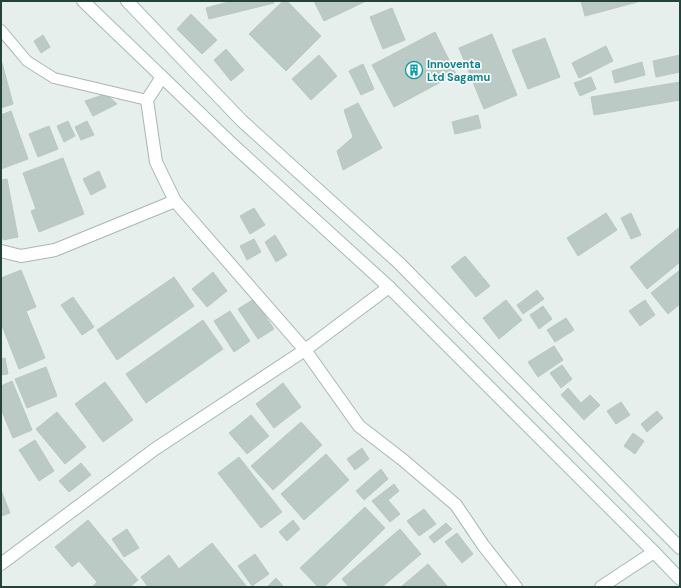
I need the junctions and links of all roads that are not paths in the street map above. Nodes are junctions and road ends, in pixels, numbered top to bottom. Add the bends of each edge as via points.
1 (83, 1) edge
2 (127, 1) edge
3 (1, 30) edge
4 (162, 77) junction
5 (147, 100) junction
6 (175, 201) junction
7 (1, 251) edge
8 (389, 287) junction
9 (305, 350) junction
10 (680, 548) edge
11 (654, 552) junction
12 (1, 564) edge
13 (680, 580) edge
14 (516, 587) edge
15 (601, 587) edge

1 - 4 main road
2 - 10 main road via 242,121 399,263
3 - 5 lane via 27,61 54,78
4 - 5 main road
4 - 8 main road
5 - 6 main road via 156,162
6 - 7 main road via 55,250 21,256
6 - 9 main road
8 - 9 main road
8 - 11 main road
9 - 12 main road via 155,449
9 - 14 main road via 359,426 404,460 456,505
11 - 13 main road
11 - 15 main road

